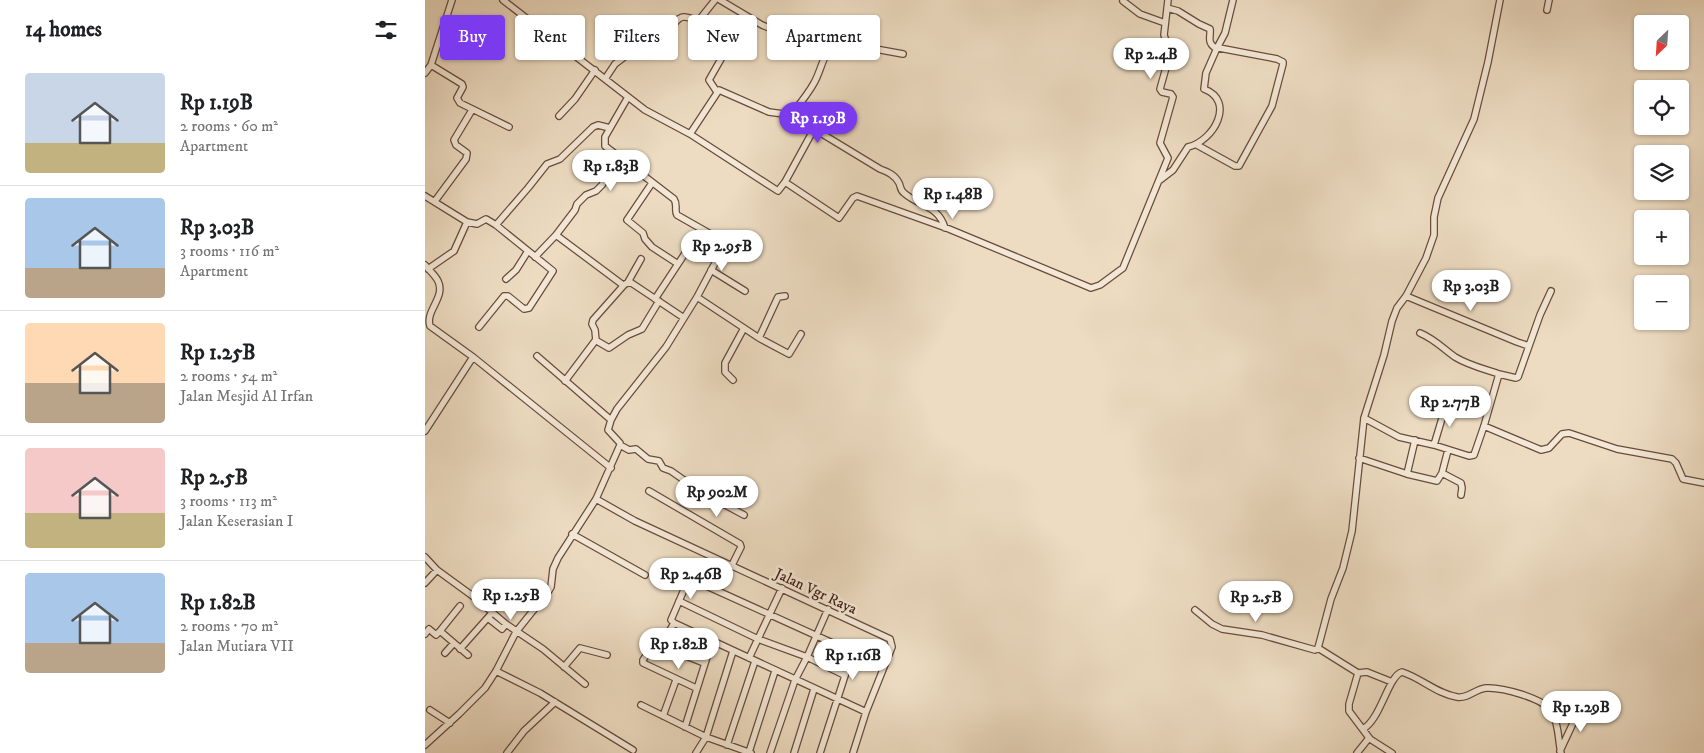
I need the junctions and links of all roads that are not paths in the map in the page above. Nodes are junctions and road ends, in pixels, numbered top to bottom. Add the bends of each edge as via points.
1 (453, 0) edge
2 (503, 0) edge
3 (715, 0) edge
4 (720, 0) edge
5 (1167, 0) edge
6 (1233, 0) edge
7 (1500, 0) edge
8 (1549, 0) edge
9 (1123, 1) edge
10 (1167, 8) junction
11 (1547, 10) dead end
12 (704, 15) edge
13 (1165, 23) junction
14 (767, 27) edge
15 (1217, 48) junction
16 (880, 50) edge
17 (903, 54) dead end
18 (620, 60) edge
19 (720, 60) edge
20 (824, 60) edge
21 (431, 65) junction
22 (595, 70) junction
23 (425, 73) edge
24 (605, 79) junction
25 (717, 92) junction
26 (628, 97) junction
27 (472, 110) junction
28 (791, 115) junction
29 (559, 116) dead end
30 (509, 127) dead end
31 (610, 128) junction
32 (814, 129) junction
33 (690, 134) junction
34 (1197, 145) junction
35 (618, 156) junction
36 (1159, 181) junction
37 (785, 182) junction
38 (652, 183) junction
39 (425, 196) edge
40 (435, 201) junction
41 (467, 222) junction
42 (495, 225) junction
43 (945, 228) junction
44 (701, 229) junction
45 (556, 235) junction
46 (528, 251) junction
47 (535, 256) junction
48 (641, 259) dead end
49 (678, 264) junction
50 (427, 267) edge
51 (711, 270) junction
52 (506, 279) dead end
53 (626, 284) junction
54 (745, 291) dead end
55 (1551, 291) dead end
56 (785, 296) dead end
57 (1406, 296) junction
58 (697, 297) junction
59 (657, 300) junction
60 (684, 318) junction
61 (479, 327) dead end
62 (744, 328) junction
63 (1419, 333) dead end
64 (801, 334) dead end
65 (759, 338) junction
66 (596, 341) junction
67 (1529, 346) junction
68 (537, 356) dead end
69 (473, 357) junction
70 (1499, 374) junction
71 (733, 380) dead end
72 (565, 381) junction
73 (1446, 405) dead end
74 (1364, 418) junction
75 (611, 420) junction
76 (1484, 426) junction
77 (425, 431) edge
78 (1415, 440) junction
79 (1434, 445) junction
80 (620, 446) junction
81 (1448, 450) junction
82 (1359, 458) junction
83 (611, 468) junction
84 (1442, 473) junction
85 (1407, 474) junction
86 (1704, 484) edge
87 (649, 491) dead end
88 (1461, 495) dead end
89 (596, 499) junction
90 (744, 515) dead end
91 (572, 534) junction
92 (425, 557) edge
93 (733, 565) junction
94 (437, 570) junction
95 (645, 575) dead end
96 (425, 583) edge
97 (782, 588) junction
98 (679, 601) junction
99 (460, 606) dead end
100 (828, 609) junction
101 (1195, 610) dead end
102 (490, 615) junction
103 (769, 616) junction
104 (673, 623) junction
105 (440, 631) junction
106 (516, 632) junction
107 (425, 634) edge
108 (815, 637) junction
109 (759, 638) junction
110 (712, 641) junction
111 (454, 643) junction
112 (661, 646) junction
113 (460, 648) junction
114 (1318, 648) junction
115 (733, 650) junction
116 (445, 653) dead end
117 (468, 655) dead end
118 (607, 655) dead end
119 (807, 657) junction
120 (752, 660) junction
121 (704, 663) junction
122 (564, 667) junction
123 (496, 671) junction
124 (775, 671) junction
125 (1358, 674) junction
126 (844, 675) junction
127 (676, 680) junction
128 (795, 680) junction
129 (1392, 682) junction
130 (585, 684) dead end
131 (696, 688) junction
132 (815, 688) junction
133 (837, 699) junction
134 (555, 702) junction
135 (641, 705) dead end
136 (1581, 706) dead end
137 (430, 710) dead end
138 (866, 712) junction
139 (663, 716) junction
140 (450, 723) junction
141 (685, 726) junction
142 (1363, 728) junction
143 (705, 737) junction
144 (1369, 738) junction
145 (425, 745) edge
146 (727, 745) junction
147 (633, 750) dead end
148 (699, 752) edge
149 (750, 752) edge
150 (1561, 752) edge
151 (507, 753) edge
152 (770, 753) edge
153 (794, 753) edge
154 (820, 753) edge
155 (853, 753) edge
156 (1357, 753) edge
157 (1392, 753) edge

1 - 21 street
2 - 22 street
3 - 12 street
4 - 14 street
5 - 10 street
6 - 15 street via 1225,34
7 - 57 street via 1474,119 1438,198 1432,244
8 - 11 street
9 - 13 street via 1140,14
10 - 13 street
10 - 15 street via 1210,29 1209,41
13 - 36 street via 1164,35 1169,54 1160,89 1173,98 1160,143 1168,158
15 - 34 street via 1204,89 1217,98 1219,117 1211,133
15 - 34 street via 1277,59 1283,64 1272,106 1239,166
16 - 17 street
18 - 24 street
19 - 25 street via 709,80
20 - 28 street via 813,85
21 - 23 street
21 - 27 street via 461,82 463,87 458,101
22 - 24 street
22 - 29 street
24 - 26 street
25 - 28 street via 722,91 769,112
25 - 33 street
26 - 31 street
26 - 33 street
27 - 30 street
27 - 40 street via 454,140 467,153 466,159
28 - 32 street
31 - 35 street via 604,143
31 - 42 street via 593,127 560,159 547,164
32 - 37 street
32 - 43 street via 889,173 905,194 940,214
33 - 37 street via 778,191
34 - 36 street via 1189,147 1173,170
35 - 38 street
35 - 45 street via 603,186 577,204
36 - 43 street via 1123,268 1095,288
37 - 43 street via 839,218 857,196
38 - 44 street via 674,199 677,215
38 - 49 street via 627,220 643,232 652,248
39 - 40 street
40 - 41 street
41 - 42 street via 477,224 486,219
41 - 50 street via 454,251
42 - 46 street
44 - 49 street
44 - 51 street via 721,240 723,245
45 - 47 street
45 - 53 street
46 - 47 street
46 - 52 street
47 - 61 street via 553,271 529,308 524,309 504,296
48 - 53 street
49 - 59 street
50 - 69 street via 438,280 439,287 429,316 431,326
51 - 54 street
51 - 58 street
53 - 59 street
53 - 66 street via 593,320
55 - 67 street
56 - 65 street via 779,297
57 - 67 street
57 - 74 street via 1392,321
58 - 60 street
58 - 62 street
59 - 60 street
59 - 66 street via 641,328 609,348
60 - 75 street
62 - 65 street
62 - 71 street via 725,363 725,372
63 - 70 street via 1466,363
64 - 65 street via 789,354
66 - 72 street
67 - 70 street via 1518,377
68 - 72 street
69 - 77 street
69 - 83 street
70 - 76 street
72 - 75 street
73 - 79 street
74 - 78 street via 1393,435
74 - 82 street
75 - 80 street via 608,430
76 - 81 street via 1474,454 1469,456
76 - 86 street via 1541,450 1549,448 1562,434 1569,433 1617,449 1668,458 1676,462 1683,479
78 - 79 street
78 - 85 street
79 - 81 street
80 - 83 street
80 - 90 street via 636,449 699,491
81 - 84 street
82 - 85 street
82 - 114 street via 1352,531
83 - 89 street
84 - 85 street via 1437,481
84 - 88 street via 1461,483
87 - 93 street via 740,544
89 - 91 street
89 - 93 street, Jalan Vgr Raya via 635,521
91 - 95 street
91 - 106 street via 555,564 551,587
92 - 94 street
93 - 97 street, Jalan Vgr Raya
94 - 96 street
94 - 102 street
97 - 100 street, Jalan Vgr Raya
97 - 103 street
98 - 103 street via 689,578
98 - 104 street via 671,620
98 - 109 street
99 - 105 street
100 - 108 street
100 - 138 street, Jalan Vgr Raya via 890,639 892,643
101 - 114 street via 1223,629 1262,635 1315,650
102 - 106 street
102 - 113 street
103 - 108 street
103 - 109 street
104 - 110 street
104 - 112 street
105 - 107 street via 436,635 429,629
105 - 111 street
106 - 122 street
106 - 123 street
108 - 119 street
108 - 126 street via 850,652
109 - 119 street
109 - 120 street
110 - 115 street
110 - 121 street
111 - 113 street
111 - 116 street
112 - 121 street
112 - 127 street via 653,644 642,662
113 - 117 street
114 - 125 street
115 - 120 street
115 - 143 street
118 - 122 street via 580,648
119 - 126 street
119 - 128 street
120 - 124 street
120 - 146 street
121 - 131 street
122 - 130 street
123 - 134 street
123 - 140 street
124 - 128 street
124 - 149 street
125 - 129 street via 1367,672
125 - 142 street via 1348,708
126 - 133 street
127 - 131 street
127 - 139 street
128 - 132 street
128 - 152 street
129 - 142 street via 1380,708 1368,726
129 - 150 street via 1397,673 1402,672 1455,697 1463,698 1481,689 1501,689 1543,703 1553,713
131 - 141 street
132 - 133 street
132 - 153 street
133 - 138 street
133 - 154 street
134 - 147 street
134 - 151 street
135 - 139 street
136 - 150 street
137 - 140 street
138 - 155 street, Jalan Vgr Raya
139 - 141 street
140 - 145 street
141 - 143 street
142 - 144 street
143 - 146 street
143 - 148 street
144 - 156 street
144 - 157 street
146 - 149 street

